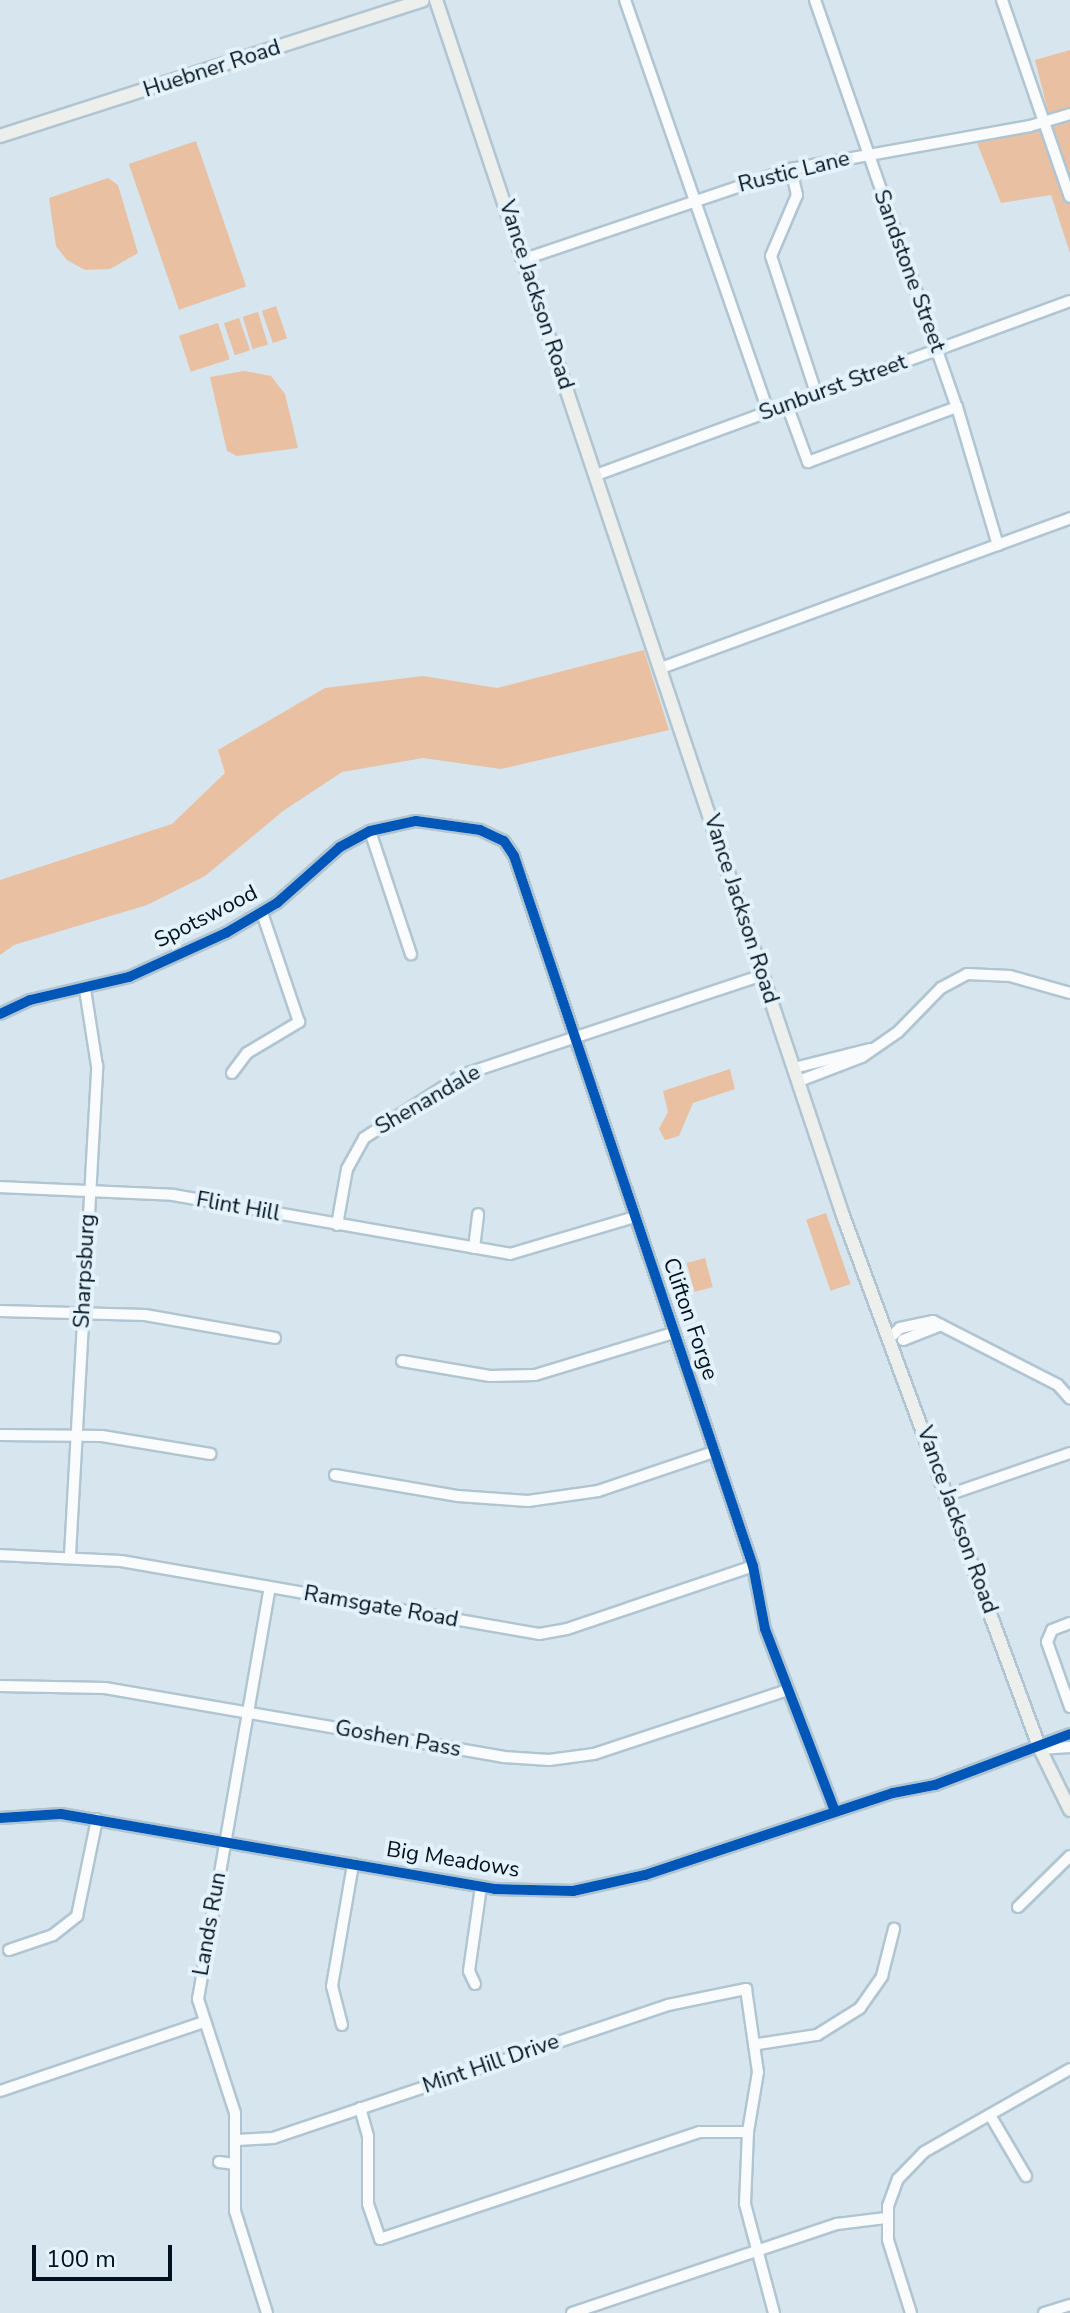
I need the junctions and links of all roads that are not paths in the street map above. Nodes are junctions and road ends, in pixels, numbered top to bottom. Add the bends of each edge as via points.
1 (423, 0) edge
2 (436, 0) edge
3 (625, 0) edge
4 (815, 0) edge
5 (1002, 0) edge
6 (1070, 114) edge
7 (1044, 121) junction
8 (0, 136) edge
9 (867, 155) junction
10 (791, 169) junction
11 (1070, 197) edge
12 (693, 200) junction
13 (525, 259) junction
14 (1070, 301) edge
15 (938, 349) junction
16 (816, 393) junction
17 (787, 405) junction
18 (957, 407) junction
19 (768, 411) junction
20 (596, 475) junction
21 (1070, 518) edge
22 (998, 545) junction
23 (661, 668) junction
24 (370, 831) junction
25 (504, 841) joint
26 (262, 913) junction
27 (411, 954) dead end
28 (763, 975) junction
29 (85, 989) junction
30 (1070, 993) edge
31 (0, 1014) edge
32 (574, 1036) junction
33 (232, 1073) dead end
34 (796, 1075) junction
35 (0, 1187) edge
36 (90, 1188) junction
37 (478, 1214) dead end
38 (635, 1217) junction
39 (337, 1225) junction
40 (474, 1248) junction
41 (83, 1310) junction
42 (0, 1311) edge
43 (941, 1325) junction
44 (673, 1333) junction
45 (275, 1338) dead end
46 (897, 1338) junction
47 (402, 1361) dead end
48 (1070, 1399) edge
49 (77, 1434) junction
50 (0, 1435) edge
51 (714, 1452) junction
52 (1070, 1453) edge
53 (211, 1454) dead end
54 (335, 1475) dead end
55 (948, 1495) junction
56 (0, 1555) edge
57 (70, 1555) junction
58 (753, 1566) junction
59 (270, 1588) junction
60 (1070, 1623) edge
61 (0, 1686) edge
62 (788, 1690) junction
63 (1070, 1707) edge
64 (249, 1713) junction
65 (1070, 1734) edge
66 (1070, 1747) edge
67 (1040, 1749) junction
68 (1070, 1810) edge
69 (835, 1811) junction
70 (0, 1818) edge
71 (97, 1819) junction
72 (226, 1841) junction
73 (1070, 1856) edge
74 (353, 1864) junction
75 (481, 1887) junction
76 (1018, 1907) dead end
77 (894, 1929) dead end
78 (9, 1950) dead end
79 (475, 1984) dead end
80 (204, 2022) junction
81 (342, 2025) dead end
82 (758, 2044) junction
83 (1070, 2069) edge
84 (0, 2091) edge
85 (360, 2108) junction
86 (990, 2115) junction
87 (748, 2132) junction
88 (237, 2140) junction
89 (219, 2162) dead end
90 (235, 2164) junction
91 (1026, 2176) dead end
92 (886, 2218) junction
93 (754, 2252) junction
94 (1070, 2305) edge
95 (267, 2313) edge
96 (572, 2313) edge
97 (774, 2313) edge
98 (911, 2313) edge
99 (1044, 2313) edge

1 - 8 main road, Huebner Road
2 - 13 main road, Vance Jackson Road
3 - 12 street
4 - 9 street, Sandstone Street
5 - 7 street
6 - 7 street, Rustic Lane
7 - 9 street, Rustic Lane
7 - 11 street
9 - 10 street, Rustic Lane
9 - 15 street, Sandstone Street
10 - 12 street, Rustic Lane
10 - 16 street via 797,195 771,256
12 - 13 street, Rustic Lane
12 - 19 street
13 - 20 main road, Vance Jackson Road
14 - 15 street, Sunburst Street
15 - 16 street, Sunburst Street
15 - 18 street, Sandstone Street
16 - 17 street, Sunburst Street
17 - 18 street via 808,462
17 - 19 street, Sunburst Street
18 - 22 street, Sandstone Street
19 - 20 street, Sunburst Street
20 - 23 main road, Vance Jackson Road
21 - 22 street
22 - 23 street
23 - 28 main road, Vance Jackson Road
24 - 25 street, Spotswood via 416,821 480,830
24 - 26 street, Spotswood via 340,847
24 - 27 street
25 - 32 street, Clifton Forge via 514,856
26 - 29 street, Spotswood via 175,957
26 - 33 street via 299,1022 247,1053
28 - 32 street, Shenandale
28 - 34 main road, Vance Jackson Road
29 - 31 street, Spotswood via 30,1000
29 - 36 street, Sharpsburg via 97,1045
30 - 34 street via 1010,976 967,974 941,988 898,1032 862,1057
32 - 38 street, Clifton Forge
32 - 39 street, Shenandale via 462,1075 378,1125 350,1160
34 - 46 main road, Vance Jackson Road
35 - 36 street, Flint Hill
36 - 39 street, Flint Hill via 173,1195
36 - 41 street, Sharpsburg
37 - 40 street
38 - 40 street, Flint Hill via 528,1251
38 - 44 street, Clifton Forge
39 - 40 street, Flint Hill
41 - 42 street
41 - 45 street
41 - 49 street, Sharpsburg
43 - 46 street via 912,1324 900,1328
43 - 46 street via 909,1346
43 - 48 street via 1058,1385
44 - 47 street via 535,1375 490,1376
44 - 51 street, Clifton Forge
46 - 55 main road, Vance Jackson Road
49 - 50 street
49 - 53 street
49 - 57 street, Sharpsburg
51 - 54 street via 598,1491 528,1501 458,1496
51 - 58 street, Clifton Forge
52 - 55 street
55 - 67 main road, Vance Jackson Road
56 - 57 street, Ramsgate Road
57 - 59 street, Ramsgate Road
58 - 59 street, Ramsgate Road via 539,1634
58 - 62 street, Clifton Forge via 765,1629
59 - 64 street, Lands Run
60 - 63 street via 1048,1634
61 - 64 street, Goshen Pass via 77,1684
62 - 64 street, Goshen Pass via 594,1754 549,1760 503,1757
62 - 69 street, Clifton Forge
64 - 72 street, Lands Run
65 - 67 street, Big Meadows
66 - 67 street, Big Meadows
67 - 68 main road, Vance Jackson Road
67 - 69 street, Big Meadows
69 - 75 street, Big Meadows via 609,1884 534,1892
70 - 71 street, Big Meadows via 50,1814
71 - 72 street, Big Meadows
71 - 78 street via 77,1916 53,1935
72 - 74 street, Big Meadows
72 - 80 street, Lands Run via 199,1989
73 - 76 street
74 - 75 street, Big Meadows
74 - 81 street via 332,1986
75 - 79 street via 470,1954
77 - 82 street via 882,1976 860,2008 817,2035
80 - 84 street
80 - 88 street, Lands Run via 232,2099
82 - 85 street, Mint Hill Drive via 746,1989 668,2005
82 - 87 street
83 - 86 street
85 - 87 street via 368,2136 368,2204 380,2239 700,2132
85 - 88 street, Mint Hill Drive via 273,2138
86 - 91 street
86 - 92 street via 910,2164 894,2188
87 - 93 street via 745,2204
88 - 90 street, Lands Run
89 - 90 street
90 - 95 street, Lands Run via 238,2227
92 - 93 street via 850,2220
92 - 98 street via 891,2254
93 - 96 street
93 - 97 street
94 - 99 street

